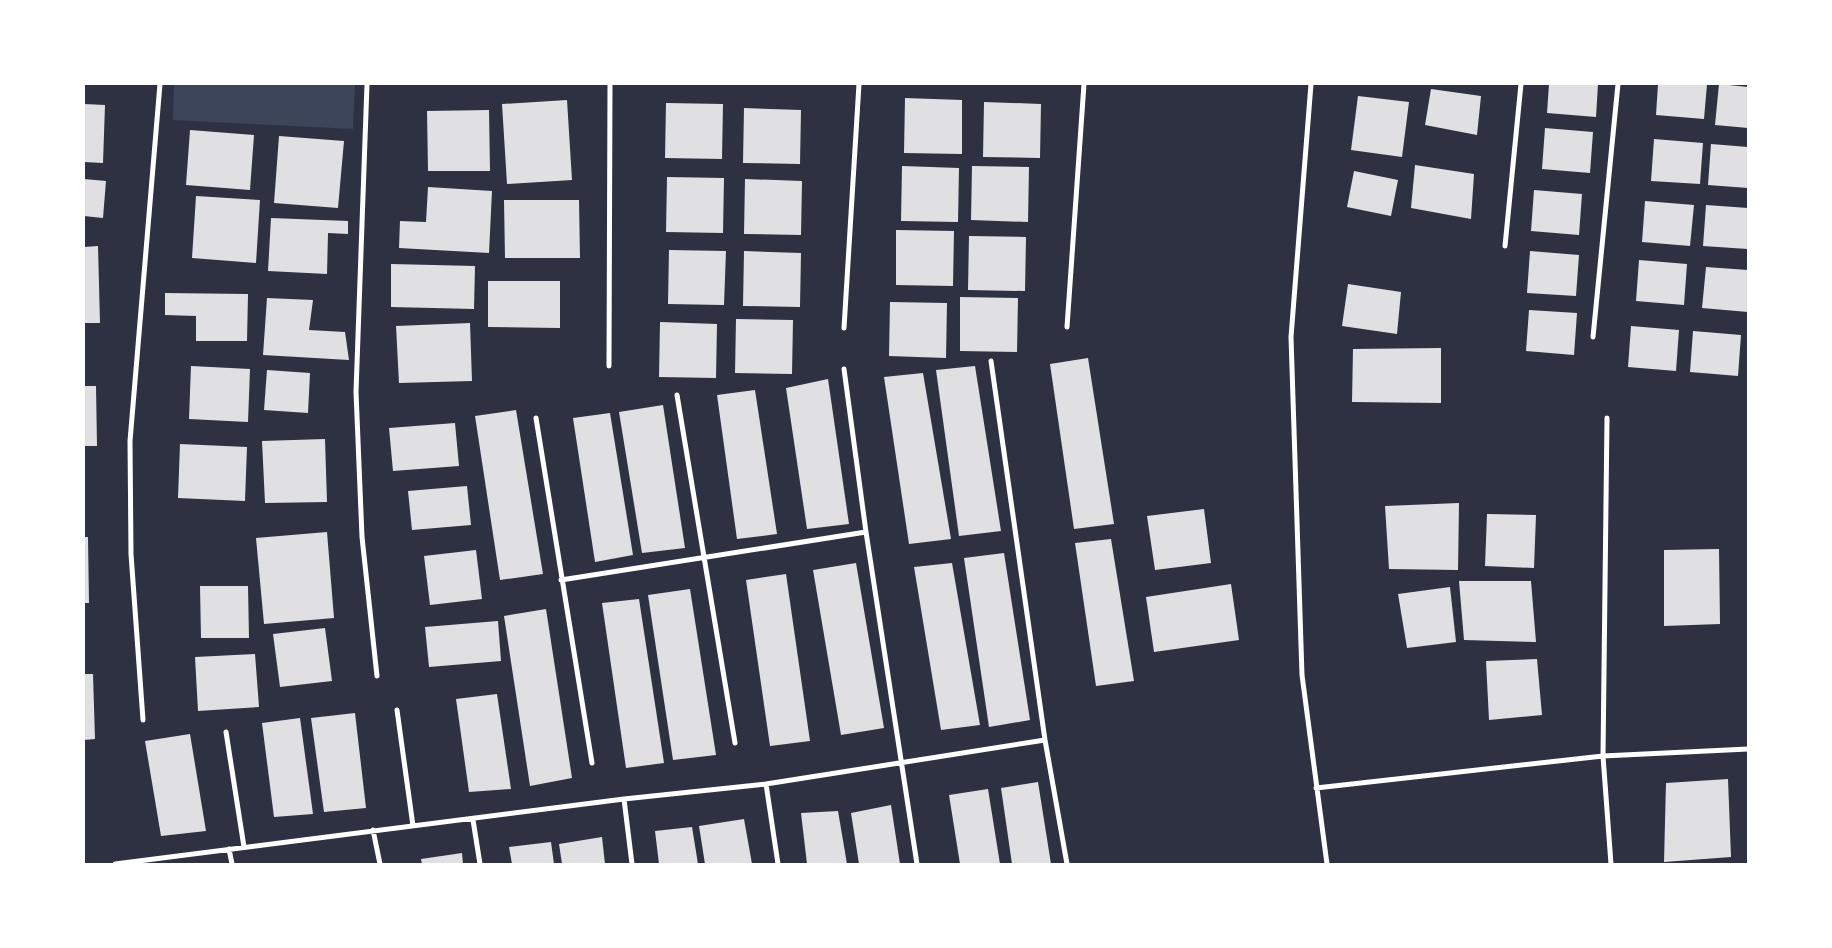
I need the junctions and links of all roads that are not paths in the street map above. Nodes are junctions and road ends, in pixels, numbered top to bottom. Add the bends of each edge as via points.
1 (160, 84) edge
2 (367, 84) edge
3 (610, 84) edge
4 (859, 84) edge
5 (1084, 84) edge
6 (1311, 84) edge
7 (1521, 84) edge
8 (1618, 84) edge
9 (1505, 246) dead end
10 (1067, 327) dead end
11 (844, 328) dead end
12 (1593, 337) dead end
13 (991, 361) dead end
14 (609, 366) dead end
15 (844, 370) dead end
16 (677, 395) dead end
17 (536, 418) dead end
18 (1607, 418) dead end
19 (866, 532) junction
20 (704, 558) junction
21 (562, 580) junction
22 (376, 676) dead end
23 (397, 710) dead end
24 (143, 720) dead end
25 (226, 732) dead end
26 (1045, 740) junction
27 (735, 743) dead end
28 (1748, 749) edge
29 (1603, 756) junction
30 (592, 763) dead end
31 (902, 764) junction
32 (766, 784) junction
33 (1316, 788) junction
34 (624, 799) junction
35 (473, 820) junction
36 (413, 826) junction
37 (373, 830) junction
38 (244, 847) junction
39 (229, 849) junction
40 (115, 864) edge
41 (232, 864) edge
42 (380, 864) edge
43 (480, 864) edge
44 (632, 864) edge
45 (778, 864) edge
46 (918, 864) edge
47 (1067, 864) edge
48 (1327, 864) edge
49 (1611, 864) edge

1 - 24 street via 130,441 132,554
2 - 22 street via 356,392 362,537
3 - 14 street
4 - 11 street
5 - 10 street
6 - 33 street via 1291,337 1302,675
7 - 9 street
8 - 12 street
13 - 26 street
15 - 19 street
16 - 20 street
17 - 21 street
18 - 29 street
19 - 20 street
19 - 31 street
20 - 21 street
20 - 27 street
21 - 30 street
23 - 36 street
25 - 38 street
26 - 31 street
26 - 47 street
28 - 29 street
29 - 33 street
29 - 49 street
31 - 32 street
31 - 46 street
32 - 34 street
32 - 45 street
33 - 48 street
34 - 35 street
34 - 44 street
35 - 36 street
35 - 43 street
36 - 37 street
37 - 38 street
37 - 42 street
38 - 39 street
39 - 40 street
39 - 41 street

